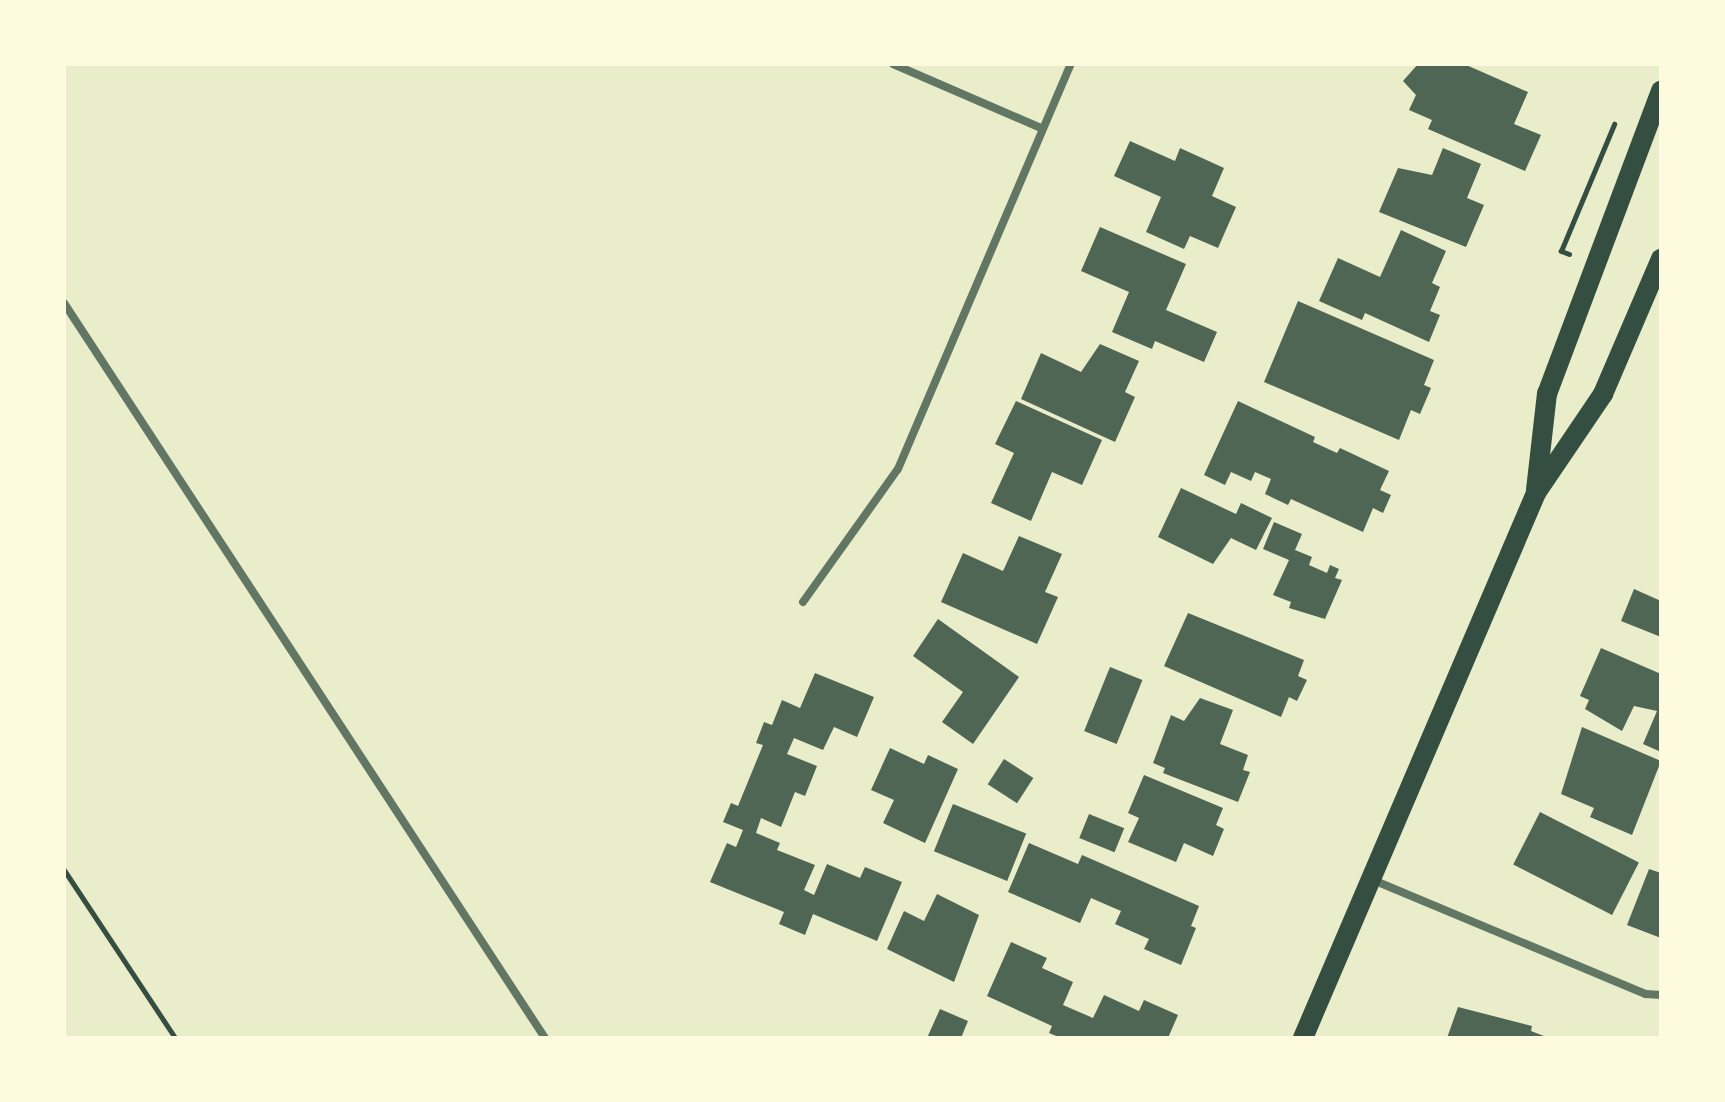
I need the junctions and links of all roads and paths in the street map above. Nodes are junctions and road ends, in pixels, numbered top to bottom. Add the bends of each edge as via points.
1 (893, 64) edge
2 (1071, 64) edge
3 (1661, 91) edge
4 (1043, 129) junction
5 (1661, 259) edge
6 (64, 303) edge
7 (1536, 493) junction
8 (803, 602) dead end
9 (64, 870) edge
10 (1371, 879) junction
11 (1661, 995) edge
12 (175, 1038) edge
13 (545, 1038) edge
14 (1303, 1038) edge

1 - 4 street
2 - 4 street
3 - 7 main road via 1547,394
4 - 8 street via 898,469
5 - 7 main road via 1603,394
6 - 13 street
7 - 10 main road
9 - 12 path
10 - 11 street via 1646,994
10 - 14 main road

